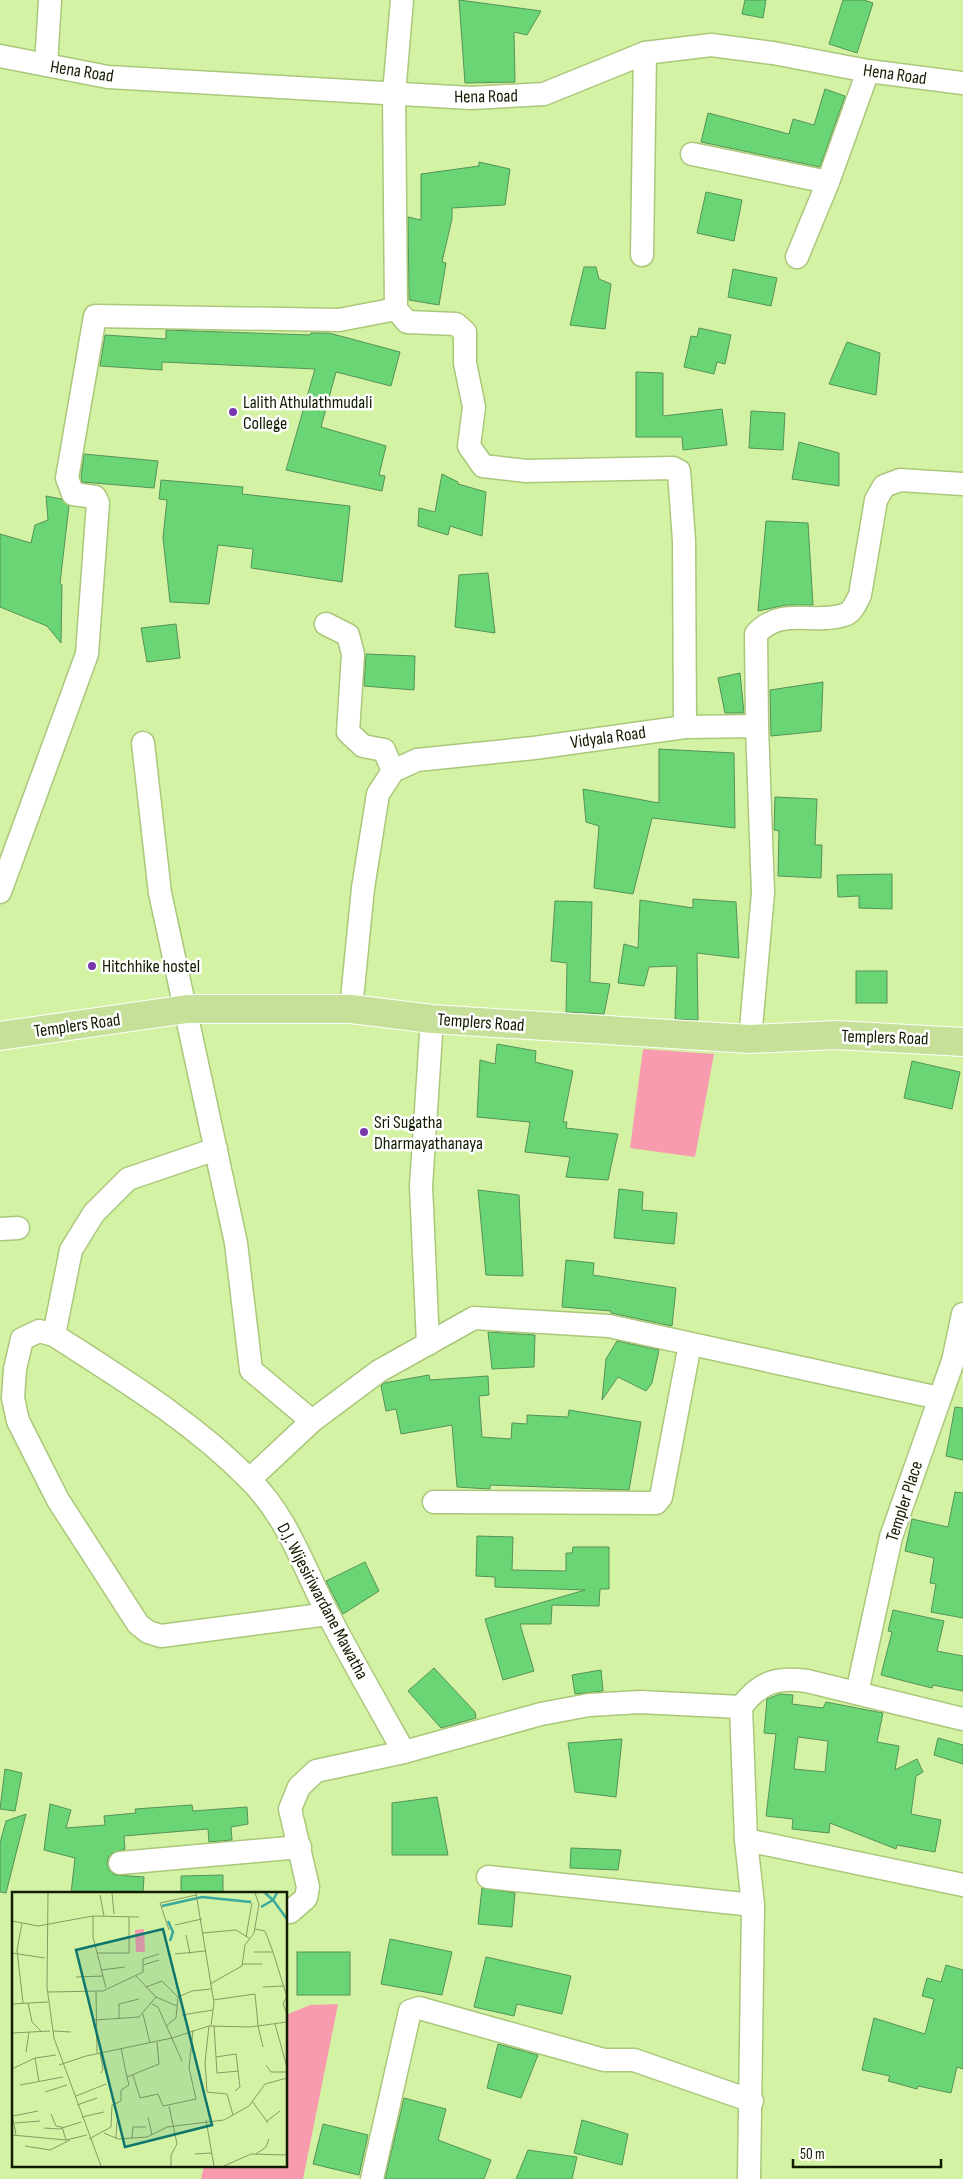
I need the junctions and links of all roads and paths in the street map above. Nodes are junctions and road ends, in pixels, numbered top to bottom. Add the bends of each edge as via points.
1 (50, 0) edge
2 (402, 0) edge
3 (645, 53) junction
4 (0, 56) edge
5 (46, 65) junction
6 (868, 71) junction
7 (963, 83) edge
8 (394, 94) junction
9 (692, 154) dead end
10 (828, 182) junction
11 (642, 255) dead end
12 (798, 257) dead end
13 (396, 309) junction
14 (963, 484) edge
15 (326, 624) dead end
16 (757, 726) junction
17 (685, 727) junction
18 (143, 743) dead end
19 (394, 771) junction
20 (0, 892) edge
21 (186, 1008) junction
22 (351, 1009) junction
23 (432, 1019) junction
24 (0, 1036) edge
25 (750, 1039) junction
26 (963, 1042) edge
27 (216, 1149) junction
28 (963, 1314) edge
29 (54, 1335) junction
30 (428, 1344) junction
31 (690, 1344) junction
32 (939, 1398) junction
33 (312, 1421) junction
34 (9, 1424) edge
35 (250, 1479) junction
36 (434, 1502) dead end
37 (328, 1614) junction
38 (858, 1693) junction
39 (741, 1707) junction
40 (963, 1719) edge
41 (404, 1752) junction
42 (746, 1840) junction
43 (300, 1848) junction
44 (120, 1863) dead end
45 (488, 1877) dead end
46 (963, 1884) edge
47 (754, 1905) junction
48 (288, 1912) edge
49 (752, 2101) junction
50 (372, 2179) edge
51 (749, 2179) edge

1 - 5 street
2 - 8 street
3 - 6 street, Hena Road via 711,45
3 - 8 street, Hena Road via 544,94 471,98
3 - 11 street
4 - 5 street, Hena Road
5 - 8 street, Hena Road via 108,77
6 - 7 street, Hena Road
6 - 10 street
8 - 13 street
9 - 10 street
10 - 12 street
13 - 17 street via 407,322 456,324 465,332 465,363 474,407 469,446 483,466 526,471 673,468 679,471 684,541
13 - 20 street via 339,320 95,316 67,478 73,494 95,497 98,503 87,654
14 - 16 street via 900,480 884,486 876,500 860,595 854,607 845,615 779,619 765,624 756,634
15 - 19 street via 348,634 353,654 348,732 363,746 384,750
16 - 17 street, Vidyala Road
16 - 25 street via 763,893
17 - 19 street, Vidyala Road via 416,760
18 - 21 street via 160,894
19 - 22 street, Vidyala Road via 378,794 363,888
21 - 22 main road, Templers Road
21 - 24 main road, Templers Road
21 - 27 street
22 - 23 main road, Templers Road
23 - 25 main road, Templers Road
23 - 30 street via 421,1186
25 - 26 main road, Templers Road via 836,1035
27 - 29 street via 128,1179 94,1212 71,1250
27 - 33 street via 236,1243 251,1370
28 - 32 street, Templer Place via 953,1361
29 - 34 street via 38,1331 22,1339
29 - 35 street, D.J. Wijesiriwardane Mawatha via 167,1408
30 - 31 street via 474,1318 609,1326
30 - 33 street via 379,1371
31 - 32 street
31 - 36 street via 661,1496 656,1503
32 - 38 street, Templer Place via 891,1537
33 - 35 street
34 - 37 street via 138,1624 148,1632 161,1636
35 - 37 street, D.J. Wijesiriwardane Mawatha via 276,1512 300,1551
37 - 41 street, D.J. Wijesiriwardane Mawatha
38 - 39 street via 787,1678 766,1683
38 - 40 street
39 - 41 street via 640,1702 589,1705 541,1714
39 - 42 street
41 - 43 street via 316,1771 299,1786 290,1809
42 - 46 street
42 - 47 street
43 - 44 street
43 - 48 street via 308,1886 306,1898
45 - 47 street
47 - 49 street
49 - 50 street via 634,2060 604,2060 420,2008 410,2011
49 - 51 street

